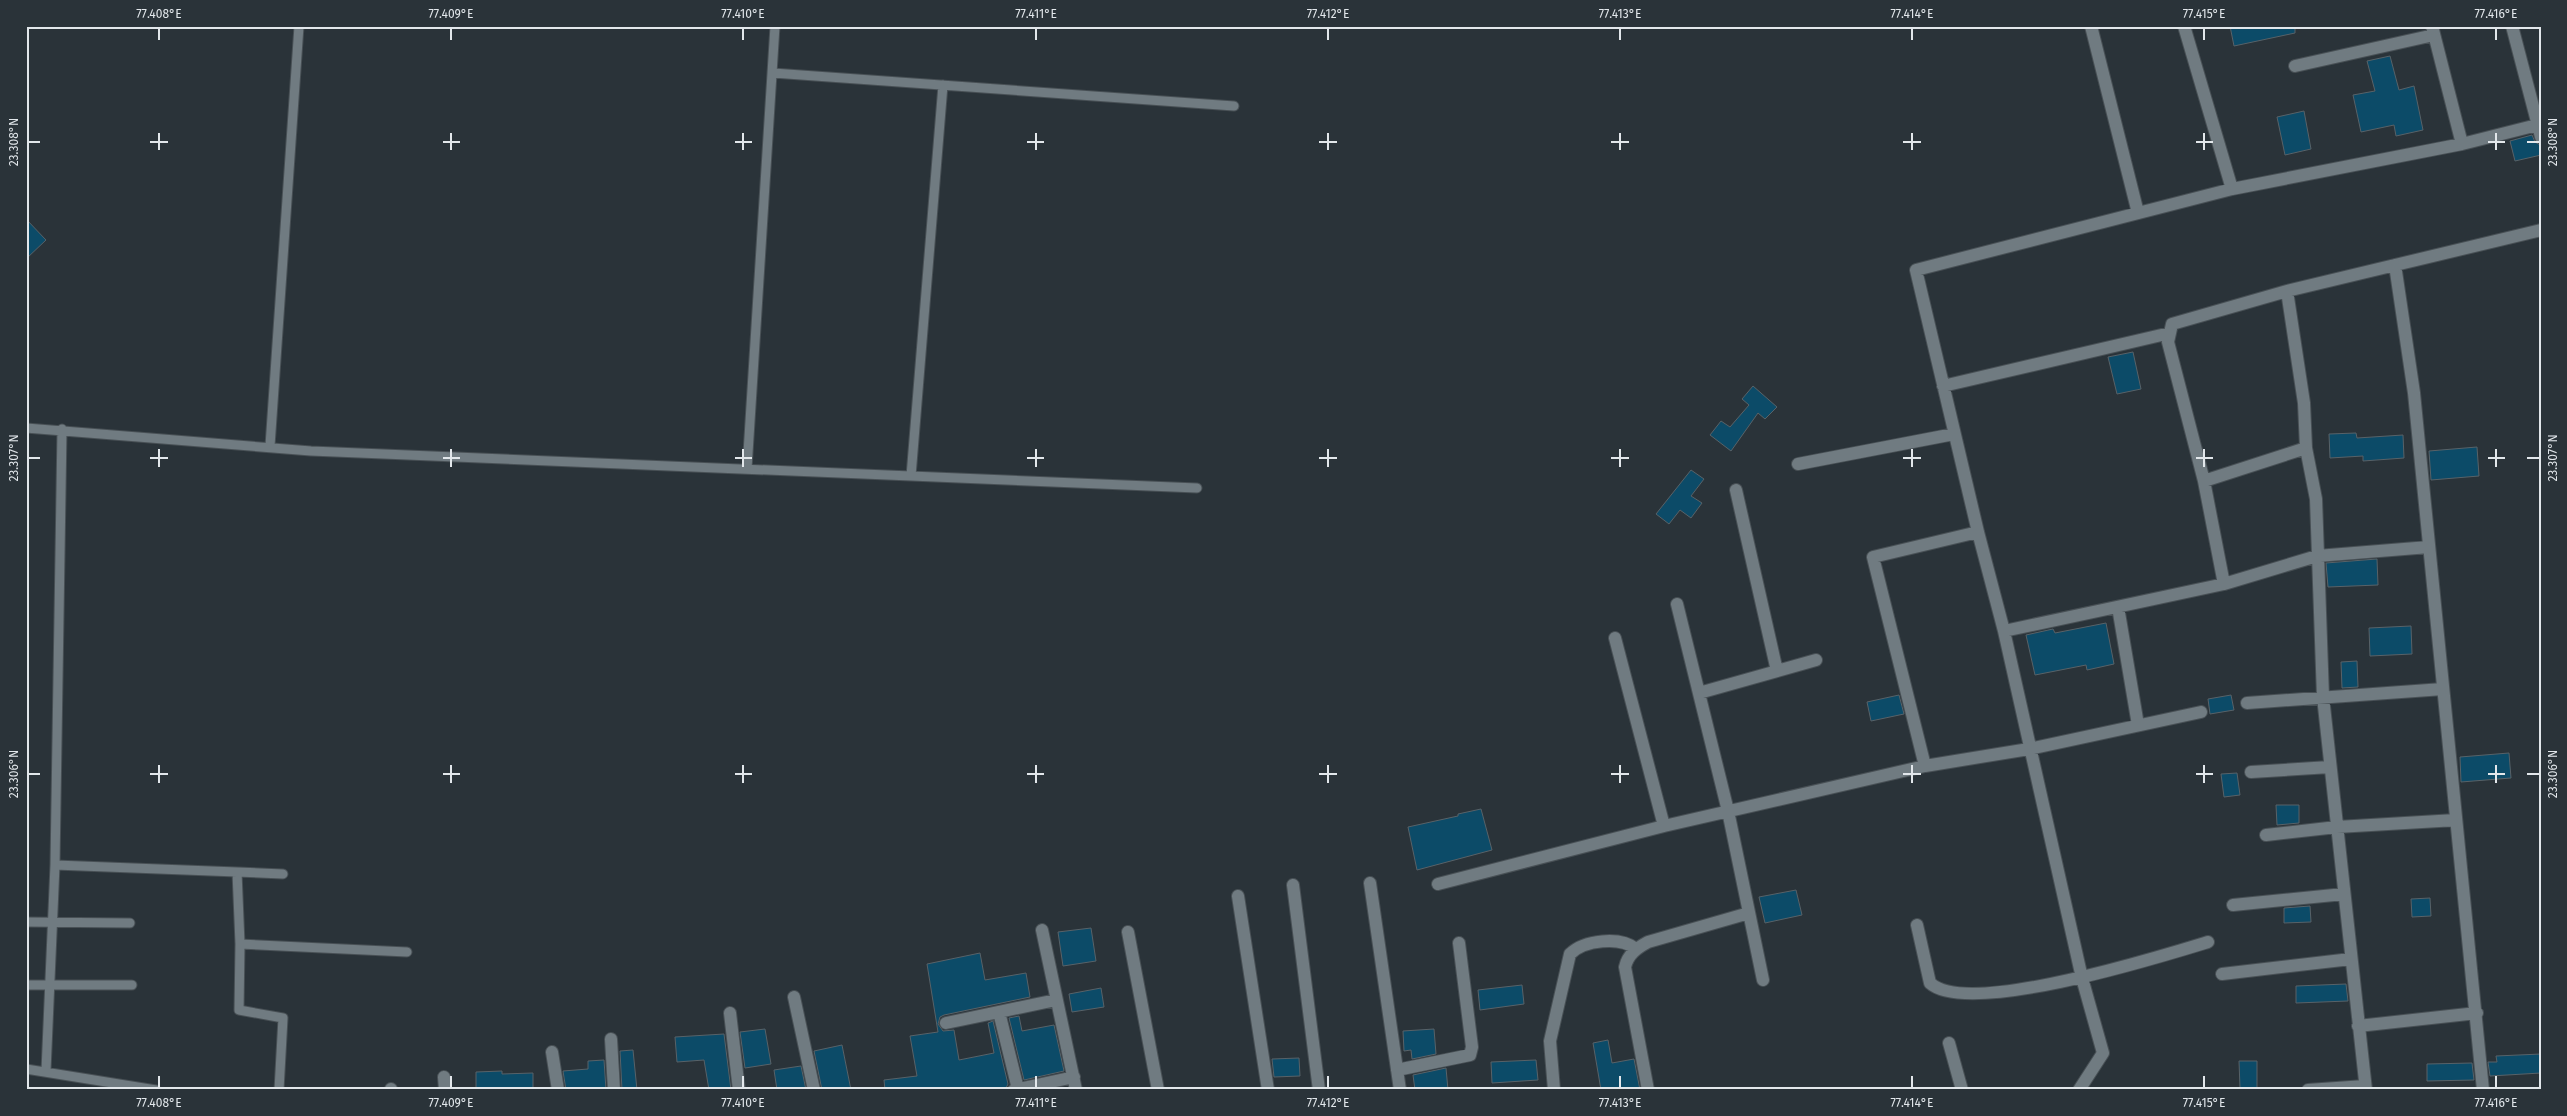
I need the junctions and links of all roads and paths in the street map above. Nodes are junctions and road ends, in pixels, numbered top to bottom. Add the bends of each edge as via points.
1 (300, 26) edge
2 (775, 26) edge
3 (2091, 26) edge
4 (2184, 26) edge
5 (2512, 26) edge
6 (2433, 31) edge
7 (2295, 66) dead end
8 (773, 73) junction
9 (943, 85) junction
10 (1234, 106) dead end
11 (2540, 128) edge
12 (2462, 144) junction
13 (2232, 189) junction
14 (2138, 213) junction
15 (2541, 230) edge
16 (2395, 265) junction
17 (2287, 291) junction
18 (2170, 333) junction
19 (1943, 386) junction
20 (26, 428) edge
21 (62, 429) junction
22 (1954, 434) junction
23 (270, 446) junction
24 (2306, 448) junction
25 (1798, 464) dead end
26 (747, 469) junction
27 (912, 476) junction
28 (2204, 481) junction
29 (1197, 488) dead end
30 (1736, 490) dead end
31 (1978, 532) junction
32 (2429, 547) junction
33 (2317, 556) junction
34 (2224, 584) junction
35 (1677, 604) dead end
36 (2118, 607) junction
37 (2004, 631) junction
38 (1615, 638) dead end
39 (1816, 660) dead end
40 (1777, 671) junction
41 (2443, 689) junction
42 (1699, 693) junction
43 (2323, 697) junction
44 (2247, 703) dead end
45 (2201, 712) dead end
46 (2138, 726) junction
47 (2029, 749) junction
48 (1925, 766) junction
49 (2330, 767) junction
50 (2251, 772) dead end
51 (1728, 811) junction
52 (2456, 820) junction
53 (1664, 826) junction
54 (2337, 827) junction
55 (2266, 835) dead end
56 (55, 865) junction
57 (237, 872) junction
58 (283, 874) dead end
59 (1370, 883) dead end
60 (1438, 884) dead end
61 (1293, 885) dead end
62 (2344, 894) junction
63 (1238, 896) dead end
64 (2233, 904) dead end
65 (1749, 913) junction
66 (52, 921) junction
67 (26, 922) edge
68 (130, 923) dead end
69 (1917, 925) dead end
70 (1042, 930) dead end
71 (1128, 932) dead end
72 (2208, 942) dead end
73 (1459, 943) dead end
74 (240, 944) junction
75 (1636, 949) junction
76 (407, 952) dead end
77 (2351, 959) junction
78 (2222, 974) dead end
79 (2082, 978) junction
80 (1763, 980) dead end
81 (26, 985) edge
82 (51, 985) junction
83 (132, 985) dead end
84 (794, 996) dead end
85 (1056, 1000) junction
86 (999, 1012) junction
87 (730, 1013) dead end
88 (2477, 1013) junction
89 (946, 1024) dead end
90 (2358, 1026) junction
91 (610, 1039) dead end
92 (1949, 1043) dead end
93 (552, 1052) dead end
94 (26, 1069) edge
95 (1397, 1070) junction
96 (46, 1071) junction
97 (1074, 1077) junction
98 (2365, 1088) edge
99 (1016, 1089) edge
100 (156, 1090) edge
101 (280, 1090) edge
102 (558, 1090) edge
103 (614, 1090) edge
104 (739, 1090) edge
105 (814, 1090) edge
106 (1076, 1090) edge
107 (1158, 1090) edge
108 (1268, 1090) edge
109 (1320, 1090) edge
110 (1400, 1090) edge
111 (1554, 1090) edge
112 (1648, 1090) edge
113 (1962, 1090) edge
114 (2078, 1090) edge
115 (2308, 1090) edge
116 (2483, 1090) edge

1 - 23 lane
2 - 8 lane
3 - 14 street
4 - 13 street
5 - 11 street
6 - 7 street
6 - 12 street
8 - 9 lane
8 - 26 lane
9 - 10 lane
9 - 27 lane
11 - 12 street
12 - 13 street
13 - 14 street
14 - 19 street via 1916,270
15 - 16 street
16 - 17 street
16 - 32 street via 2414,393
17 - 18 street via 2172,324
17 - 24 street via 2304,403
18 - 19 street
18 - 28 street via 2168,342
19 - 22 street
20 - 21 lane
21 - 23 lane
21 - 56 lane
22 - 25 street
22 - 31 street
23 - 26 lane via 311,451
24 - 28 street
24 - 33 street via 2316,499
26 - 27 lane
27 - 29 lane
28 - 34 street
30 - 40 street
31 - 37 street
31 - 48 street via 1873,557
32 - 33 street
32 - 41 street
33 - 34 street
33 - 43 street
34 - 36 street
35 - 42 street
36 - 37 street
36 - 46 street
37 - 47 street
38 - 53 street
39 - 40 street
40 - 42 street
41 - 43 street
41 - 52 street
42 - 51 street
43 - 44 street
43 - 49 street
45 - 46 street
46 - 47 street
47 - 48 street
47 - 79 street
48 - 51 street
49 - 50 street
49 - 54 street
51 - 53 street
51 - 65 street
52 - 54 street
52 - 88 street
53 - 60 street
54 - 55 street
54 - 62 street
56 - 57 lane
56 - 66 lane
57 - 58 lane
57 - 74 lane
59 - 95 street
61 - 109 street
62 - 64 street
62 - 77 street
63 - 108 street
65 - 75 street via 1648,942
65 - 80 street
66 - 67 lane
66 - 68 lane
66 - 82 lane
69 - 79 street via 1926,973 1938,990 1970,995
70 - 85 street
71 - 107 street
72 - 79 street
73 - 95 street via 1472,1047 1470,1055
74 - 76 lane
74 - 101 lane via 239,1010 283,1018
75 - 111 street via 1629,943 1614,941 1580,947 1570,954 1550,1040
75 - 112 street via 1625,967
77 - 78 street
77 - 90 street
79 - 114 street via 2104,1053
81 - 82 lane
82 - 83 lane
82 - 96 lane
84 - 105 street
85 - 86 street
85 - 97 street
86 - 89 street
86 - 99 street
87 - 104 street
88 - 90 street
88 - 116 street
90 - 98 street
91 - 103 street
92 - 113 street
93 - 102 street
94 - 96 lane
95 - 110 street
96 - 100 lane
97 - 99 street
97 - 106 street
98 - 115 street

